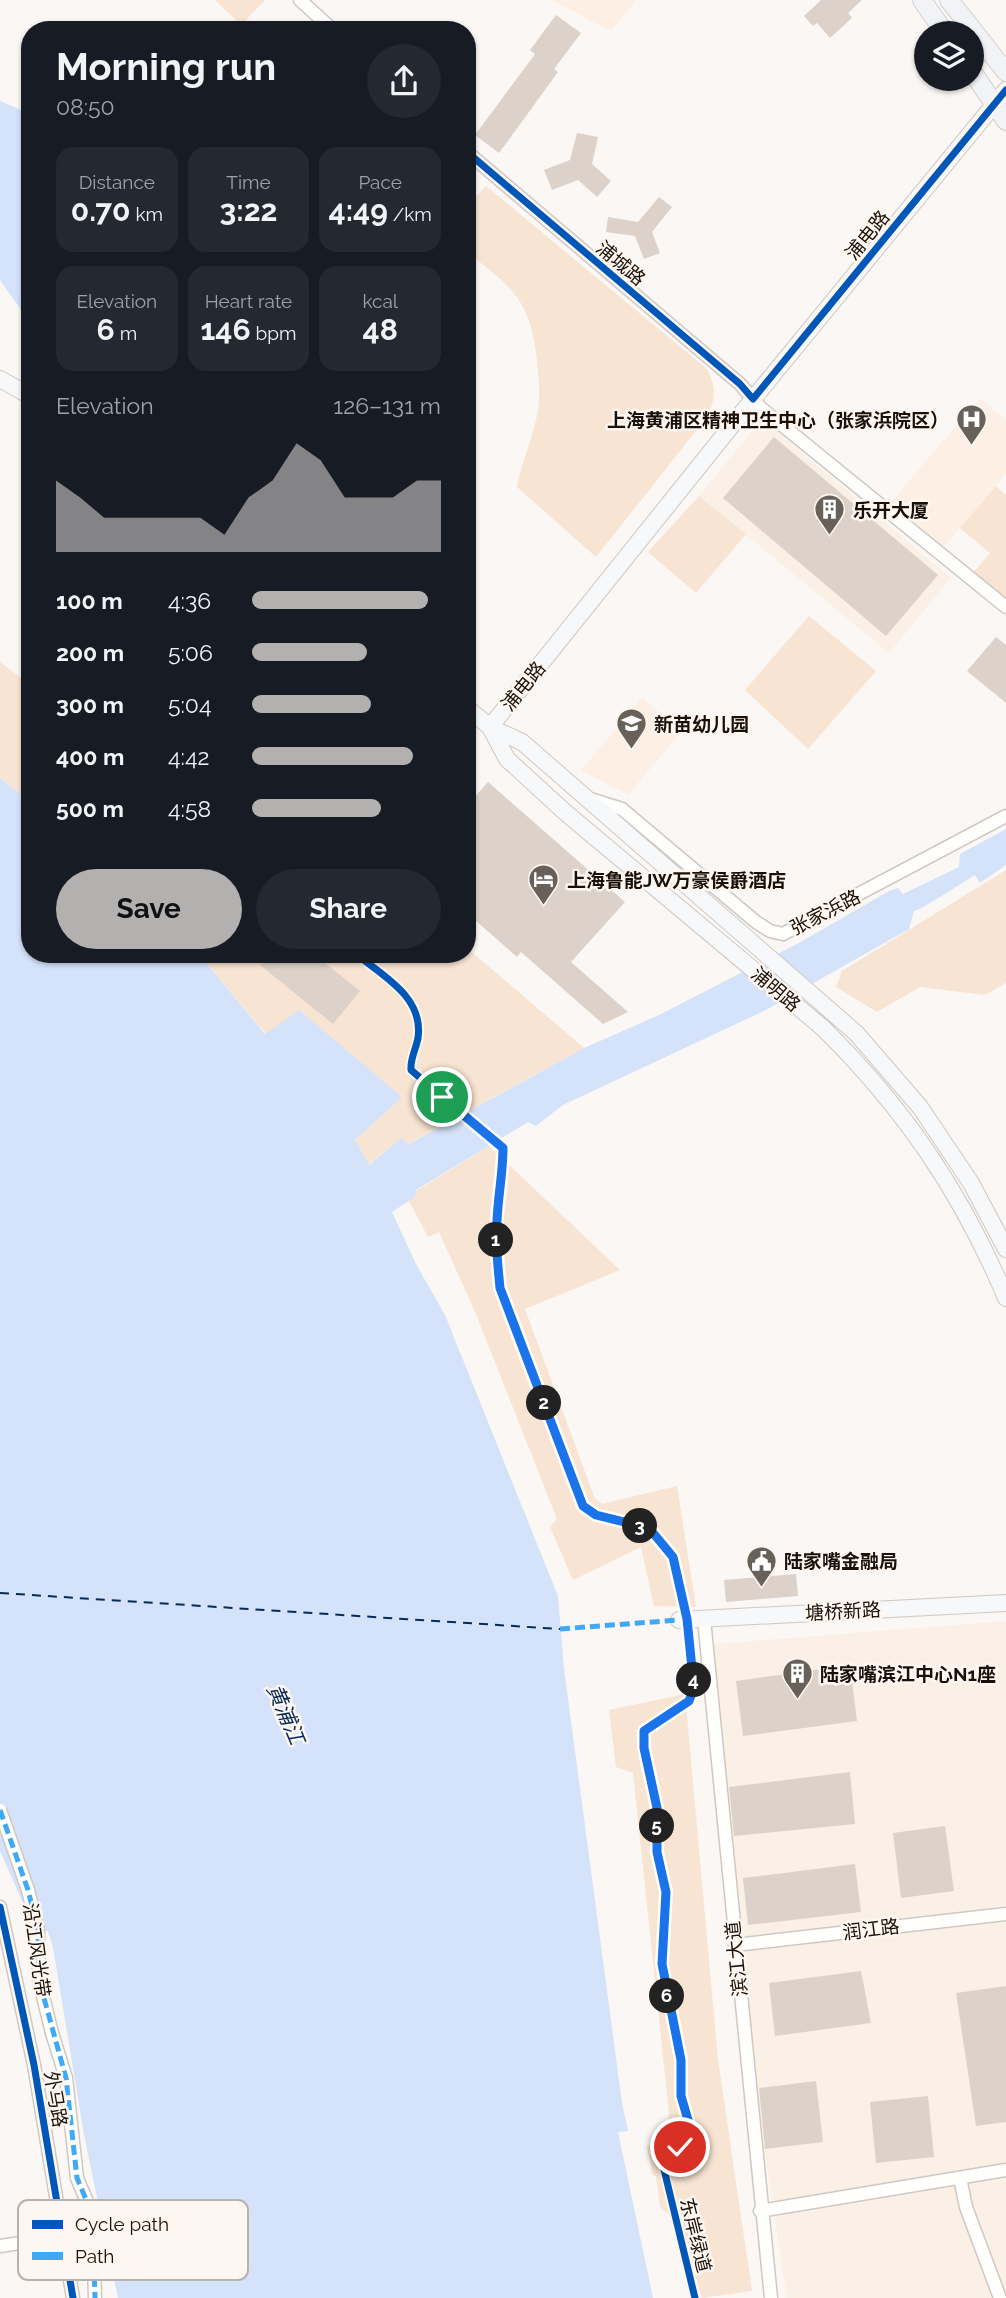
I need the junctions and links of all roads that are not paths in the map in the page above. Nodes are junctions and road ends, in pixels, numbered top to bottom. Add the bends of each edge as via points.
1 (300, 0) edge
2 (922, 0) edge
3 (948, 0) edge
4 (323, 21) edge
5 (937, 21) edge
6 (1006, 72) edge
7 (984, 82) edge
8 (1000, 97) edge
9 (1006, 121) edge
10 (476, 160) edge
11 (0, 379) edge
12 (21, 391) edge
13 (752, 399) junction
14 (1006, 607) edge
15 (476, 715) edge
16 (490, 727) junction
17 (587, 798) junction
18 (1006, 816) edge
19 (1006, 1249) edge
20 (1006, 1298) edge
21 (1006, 1602) edge
22 (704, 1619) junction
23 (679, 1620) dead end
24 (0, 1810) edge
25 (0, 1907) edge
26 (1006, 1914) edge
27 (735, 1945) junction
28 (1006, 2170) edge
29 (960, 2178) junction
30 (58, 2200) edge
31 (86, 2200) edge
32 (760, 2211) junction
33 (18, 2243) edge
34 (0, 2246) edge
35 (70, 2280) edge
36 (94, 2280) edge
37 (72, 2298) edge
38 (95, 2298) edge
39 (771, 2298) edge
40 (1000, 2298) edge

1 - 4 street
2 - 5 main road
3 - 6 main road
7 - 8 main road
8 - 9 main road
8 - 13 main road, 浦电路
10 - 13 street, 浦城路 via 740,383
11 - 12 main road
13 - 14 street, 浦城路
13 - 16 main road, 浦电路
15 - 16 main road, 浦明路
16 - 17 main road, 浦明路 via 522,742
16 - 20 main road, 浦明路 via 507,759 823,1028 890,1102 940,1169 983,1243
17 - 18 street, 张家浜路 via 622,809 756,922 783,934
17 - 19 main road, 浦明路 via 856,1033 920,1107 971,1183
21 - 22 main road, 塘桥新路
22 - 23 main road, 塘桥新路
22 - 27 street, 滨江大道
24 - 31 street, 沿江风光带, bridge via 38,1930 39,1980 66,2078 77,2178
25 - 30 street, 外马路
26 - 27 street, 润江路
27 - 32 street, 滨江大道
28 - 29 street
29 - 32 street
29 - 40 street
32 - 39 street, 滨江大道
33 - 34 street
35 - 37 street, 外马路
36 - 38 street, 沿江风光带, bridge

